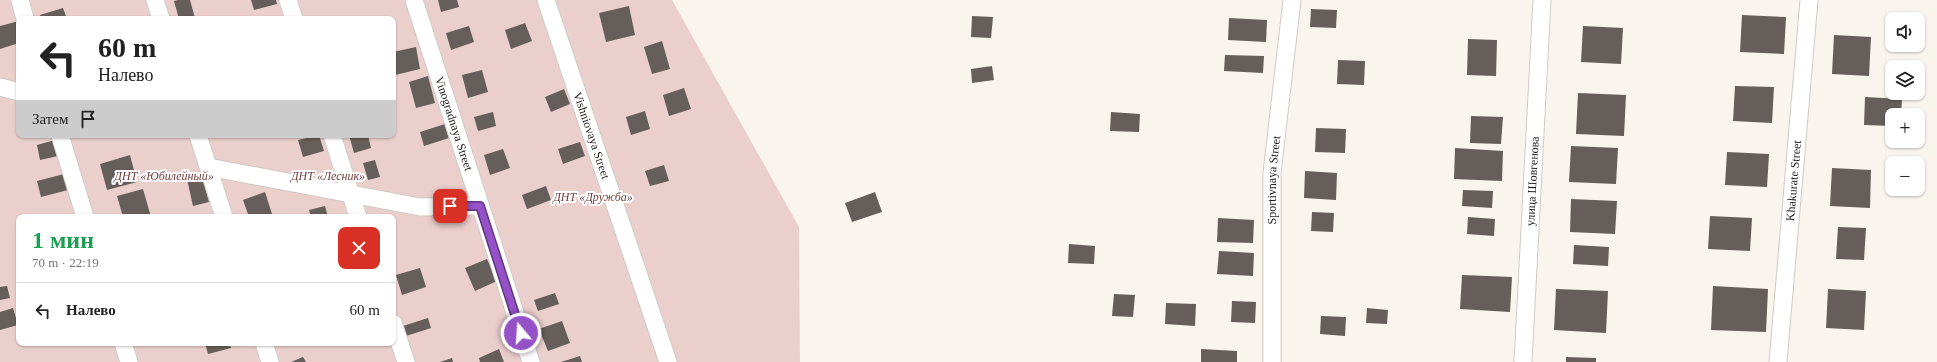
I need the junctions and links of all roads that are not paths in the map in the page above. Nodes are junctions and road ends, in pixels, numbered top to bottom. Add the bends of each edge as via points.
1 (20, 0) edge
2 (155, 0) edge
3 (288, 0) edge
4 (414, 0) edge
5 (546, 0) edge
6 (1292, 0) edge
7 (1542, 0) edge
8 (1809, 0) edge
9 (24, 16) edge
10 (160, 16) edge
11 (293, 16) edge
12 (0, 87) edge
13 (16, 91) edge
14 (61, 138) edge
15 (198, 138) edge
16 (333, 138) edge
17 (208, 167) junction
18 (351, 193) junction
19 (480, 206) junction
20 (84, 214) edge
21 (223, 214) edge
22 (357, 214) edge
23 (396, 332) edge
24 (124, 346) edge
25 (265, 346) edge
26 (129, 362) edge
27 (270, 362) edge
28 (406, 362) edge
29 (530, 362) edge
30 (668, 362) edge
31 (1272, 362) edge
32 (1523, 362) edge
33 (1778, 362) edge

1 - 9 street
2 - 10 street
3 - 11 street
4 - 19 street, Vinogradnaya Street
5 - 30 street, Vishniovaya Street
6 - 31 street, Sportivnaya Street via 1272,173
7 - 32 street, улица Шовгенова
8 - 33 street, Khakurate Street
12 - 13 street
14 - 20 street
15 - 17 street
16 - 18 street
17 - 18 street
17 - 21 street
18 - 19 street via 420,207
18 - 22 street
19 - 29 street, Vinogradnaya Street
23 - 28 street
24 - 26 street
25 - 27 street

